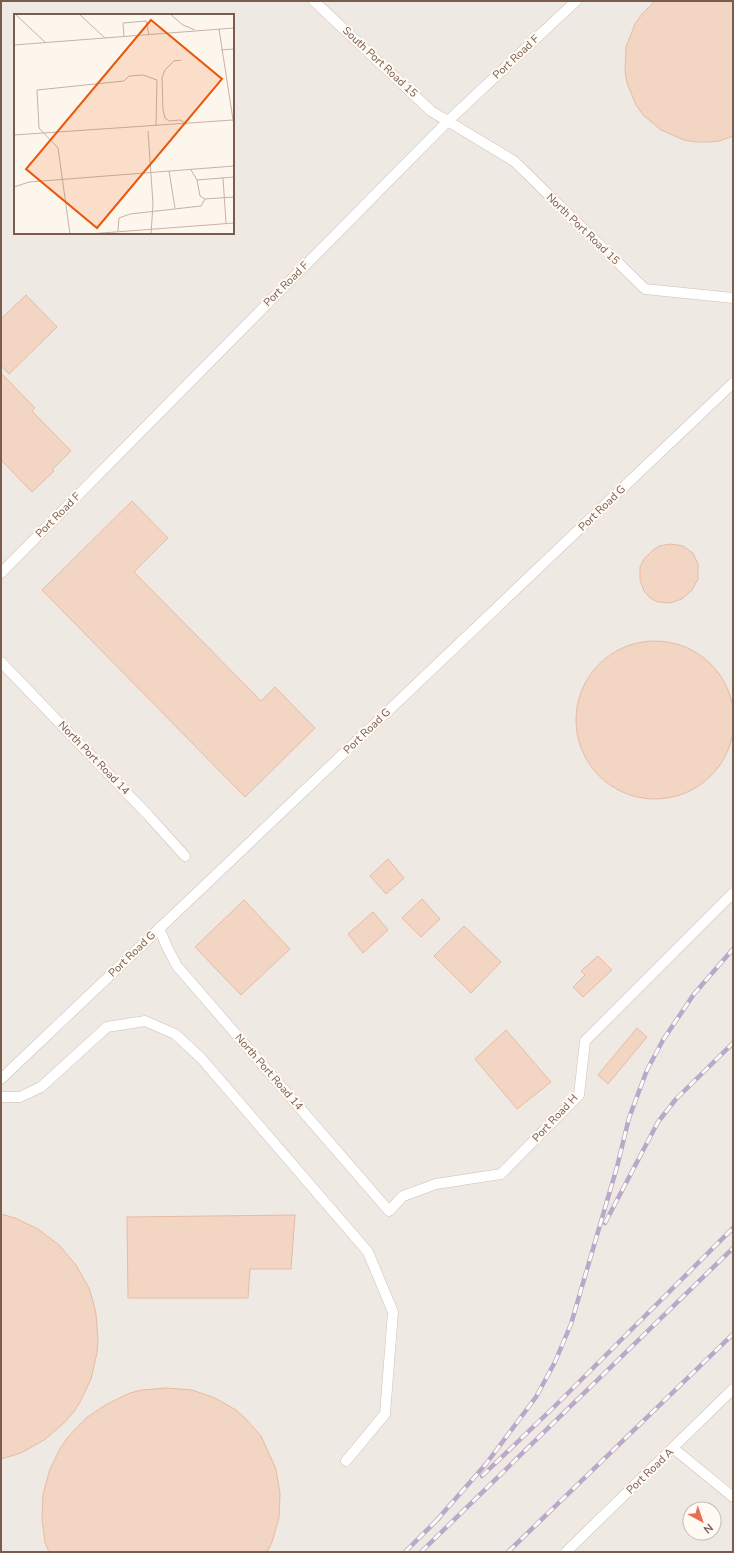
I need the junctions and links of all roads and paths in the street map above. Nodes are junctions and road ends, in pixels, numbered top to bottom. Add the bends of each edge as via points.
1 (314, 1) edge
2 (576, 1) edge
3 (448, 121) junction
4 (733, 298) edge
5 (733, 383) edge
6 (1, 573) edge
7 (1, 662) edge
8 (185, 856) dead end
9 (733, 893) edge
10 (159, 928) junction
11 (1, 1079) edge
12 (1, 1097) edge
13 (389, 1211) joint
14 (733, 1389) edge
15 (673, 1448) junction
16 (346, 1461) dead end
17 (733, 1497) edge
18 (566, 1552) edge

1 - 3 lane, South Port Road 15 via 432,111
2 - 3 lane, Port Road F
3 - 4 lane, North Port Road 15 via 514,161 645,289
3 - 6 lane, Port Road F
5 - 10 lane, Port Road G
7 - 8 lane, North Port Road 14
9 - 13 lane, Port Road H via 585,1041 579,1095 501,1174 436,1184 403,1196
10 - 11 lane, Port Road G
10 - 13 lane, North Port Road 14 via 177,966
12 - 16 lane via 20,1097 41,1087 107,1026 145,1021 175,1034 202,1058 368,1252 393,1312 385,1414
14 - 15 lane, Port Road A
15 - 17 lane
15 - 18 lane, Port Road A

